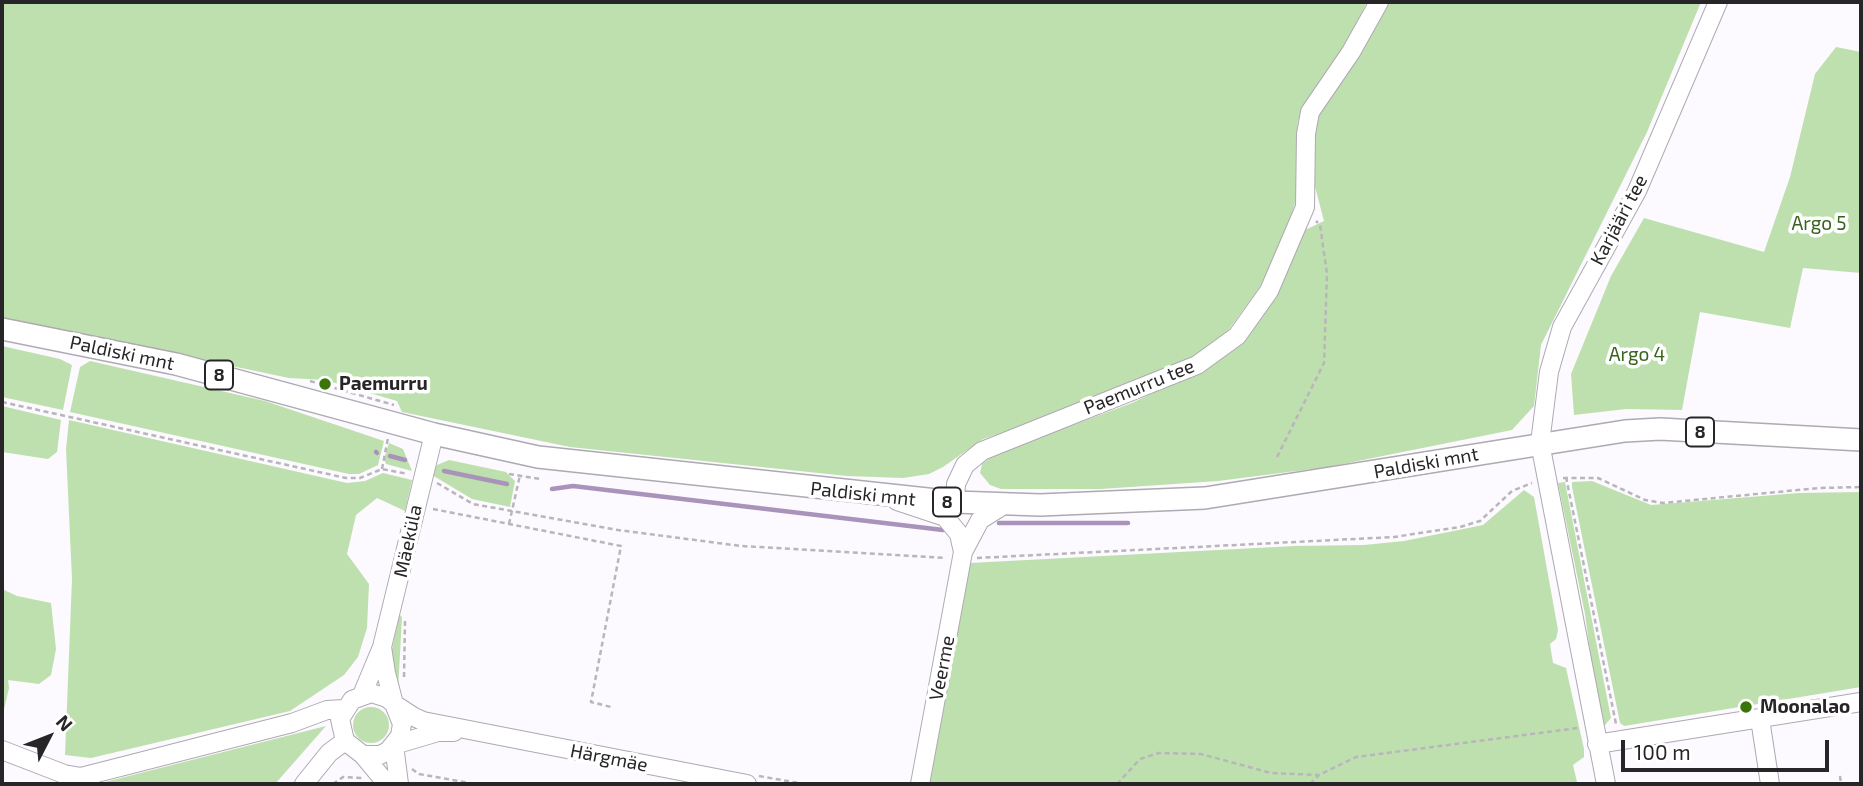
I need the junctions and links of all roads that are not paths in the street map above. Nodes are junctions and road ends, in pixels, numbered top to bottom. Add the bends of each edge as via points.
1 (1379, 2) edge
2 (1718, 2) edge
3 (2, 329) edge
4 (434, 434) junction
5 (1861, 440) edge
6 (1540, 443) junction
7 (887, 497) junction
8 (955, 502) junction
9 (1007, 503) junction
10 (964, 552) junction
11 (382, 647) junction
12 (362, 695) junction
13 (1861, 702) edge
14 (394, 704) junction
15 (344, 709) junction
16 (1760, 719) junction
17 (472, 732) junction
18 (345, 741) junction
19 (1597, 744) junction
20 (394, 746) junction
21 (2, 750) edge
22 (363, 755) junction
23 (749, 779) edge
24 (80, 780) edge
25 (391, 780) edge
26 (304, 784) edge
27 (920, 784) edge
28 (1606, 784) edge
29 (1770, 784) edge

1 - 8 street, Paemurru tee via 1310,112 1305,207 1269,291 1237,336 1197,365 982,451 965,465 956,484
2 - 6 street, Karjääri tee via 1637,191 1562,327 1549,372
3 - 4 main road, Paldiski mnt / 8 via 176,364
4 - 7 main road, Paldiski mnt / 8 via 538,457
4 - 11 street, Mäeküla
5 - 6 main road, Paldiski mnt / 8 via 1660,429
6 - 9 main road, Paldiski mnt / 8 via 1205,498
6 - 19 street
7 - 8 main road, Paldiski mnt / 8
7 - 10 street via 945,517 959,534
8 - 9 main road, Paldiski mnt / 8
9 - 10 street, Veerme via 980,520
10 - 27 street, Veerme
11 - 12 street, Mäeküla
11 - 14 street, Mäeküla
12 - 14 street via 379,695
12 - 15 street
13 - 16 street
14 - 17 street, Härgmäe via 423,721
14 - 20 street via 402,724
15 - 18 street via 340,731
15 - 24 street
16 - 19 street
16 - 29 street
17 - 20 street, Härgmäe via 438,732
17 - 23 street, Härgmäe
18 - 22 street
18 - 26 street
19 - 28 street
20 - 22 street via 380,755
20 - 25 street
21 - 24 street
22 - 25 street

